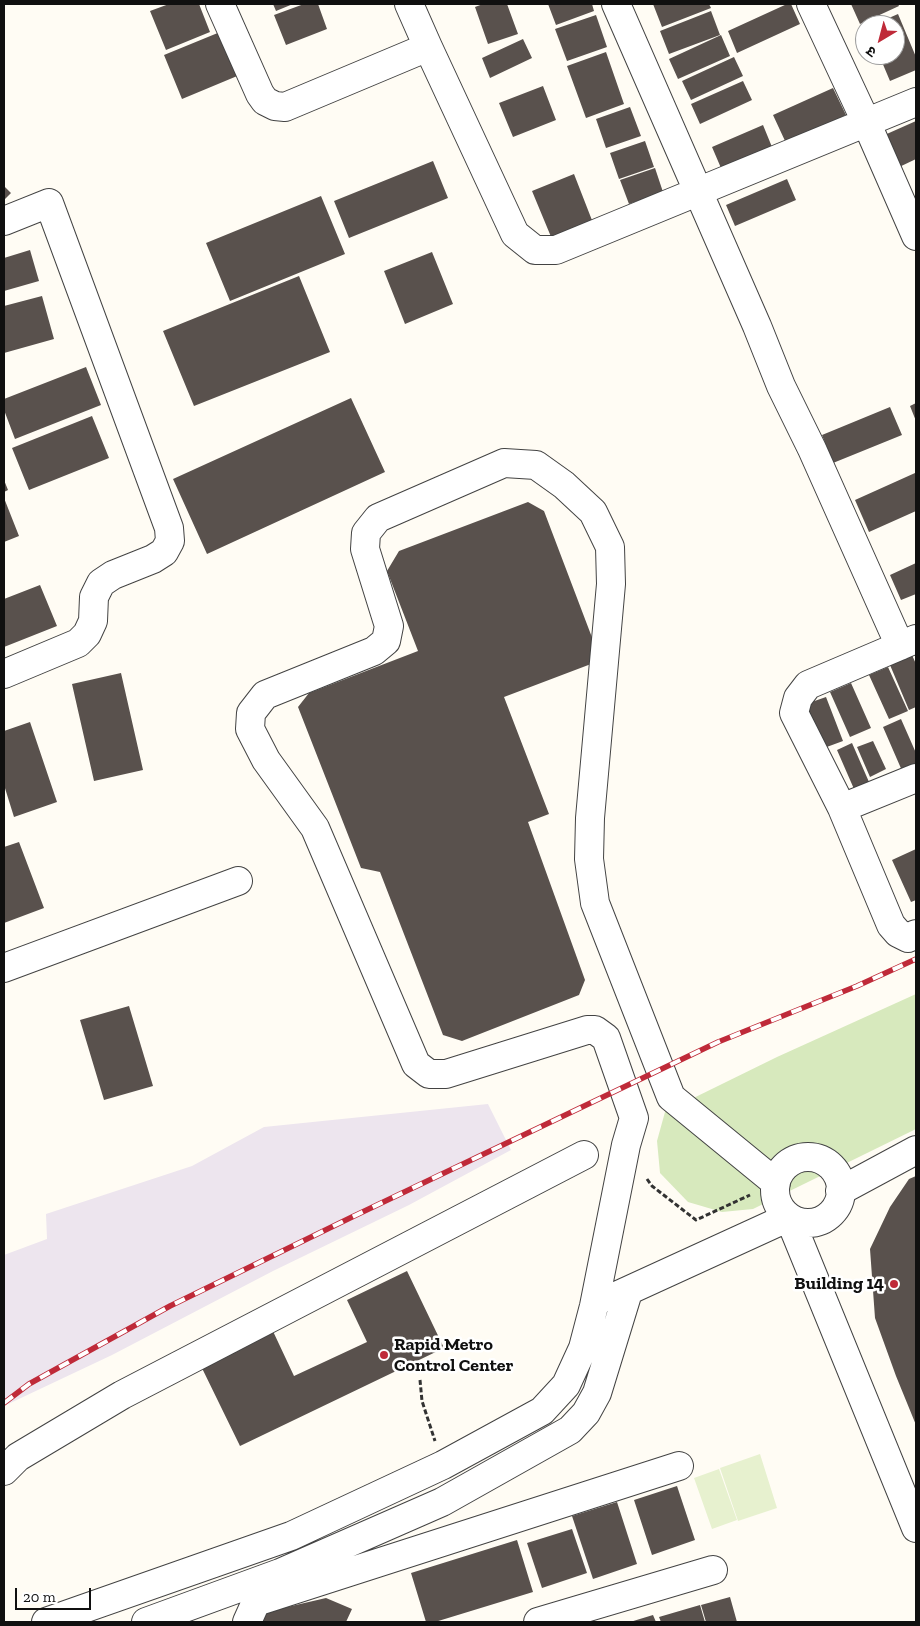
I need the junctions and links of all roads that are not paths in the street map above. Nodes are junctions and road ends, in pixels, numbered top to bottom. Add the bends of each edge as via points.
1 (220, 4) edge
2 (409, 4) edge
3 (616, 4) edge
4 (811, 4) edge
5 (428, 48) junction
6 (916, 102) edge
7 (867, 124) junction
8 (698, 192) junction
9 (4, 221) edge
10 (916, 236) edge
11 (908, 643) edge
12 (4, 674) edge
13 (916, 778) edge
14 (842, 808) junction
15 (238, 881) dead end
16 (916, 934) edge
17 (4, 968) edge
18 (671, 1097) junction
19 (634, 1118) junction
20 (916, 1150) edge
21 (584, 1155) dead end
22 (776, 1183) junction
23 (840, 1191) junction
24 (789, 1218) junction
25 (628, 1292) junction
26 (594, 1306) junction
27 (483, 1444) junction
28 (679, 1466) dead end
29 (499, 1470) junction
30 (4, 1471) edge
31 (916, 1528) edge
32 (713, 1570) dead end
33 (604, 1613) edge
34 (46, 1622) edge
35 (146, 1622) edge
36 (247, 1622) edge
37 (538, 1622) edge

1 - 5 street via 260,94 274,106 285,107
2 - 5 street
3 - 8 street
4 - 7 street
5 - 8 street via 515,234 536,250 556,250
6 - 7 street
7 - 8 street
7 - 10 street
8 - 11 street via 781,386
9 - 12 street via 49,202 169,528 170,541 164,552 153,559 101,583 94,597 93,621 78,643
11 - 14 street via 808,685 798,698 794,712
13 - 14 street
14 - 16 street via 891,925 908,938
15 - 17 street
18 - 19 street
18 - 19 street via 595,903 589,859 612,584 610,547 593,512 564,485 536,465 504,463 378,518 366,533 365,550 389,626 386,640 374,651 266,695 251,713 250,729 266,760 314,828 416,1064 429,1074 446,1074 586,1030 595,1030 606,1038
18 - 22 street
19 - 26 street
20 - 23 street
21 - 30 street via 122,1395 18,1457
22 - 23 street via 777,1177 793,1161 813,1158 831,1168 837,1176
22 - 24 street via 776,1200
23 - 24 street via 836,1206 822,1220 811,1223
24 - 25 street
24 - 31 street
25 - 26 street
25 - 29 street via 597,1393 586,1413 570,1430
26 - 27 street via 583,1348 566,1385 542,1411
27 - 29 street
27 - 34 street via 291,1536
28 - 36 street via 256,1602
29 - 35 street via 442,1502 289,1569
32 - 33 street
33 - 37 street

